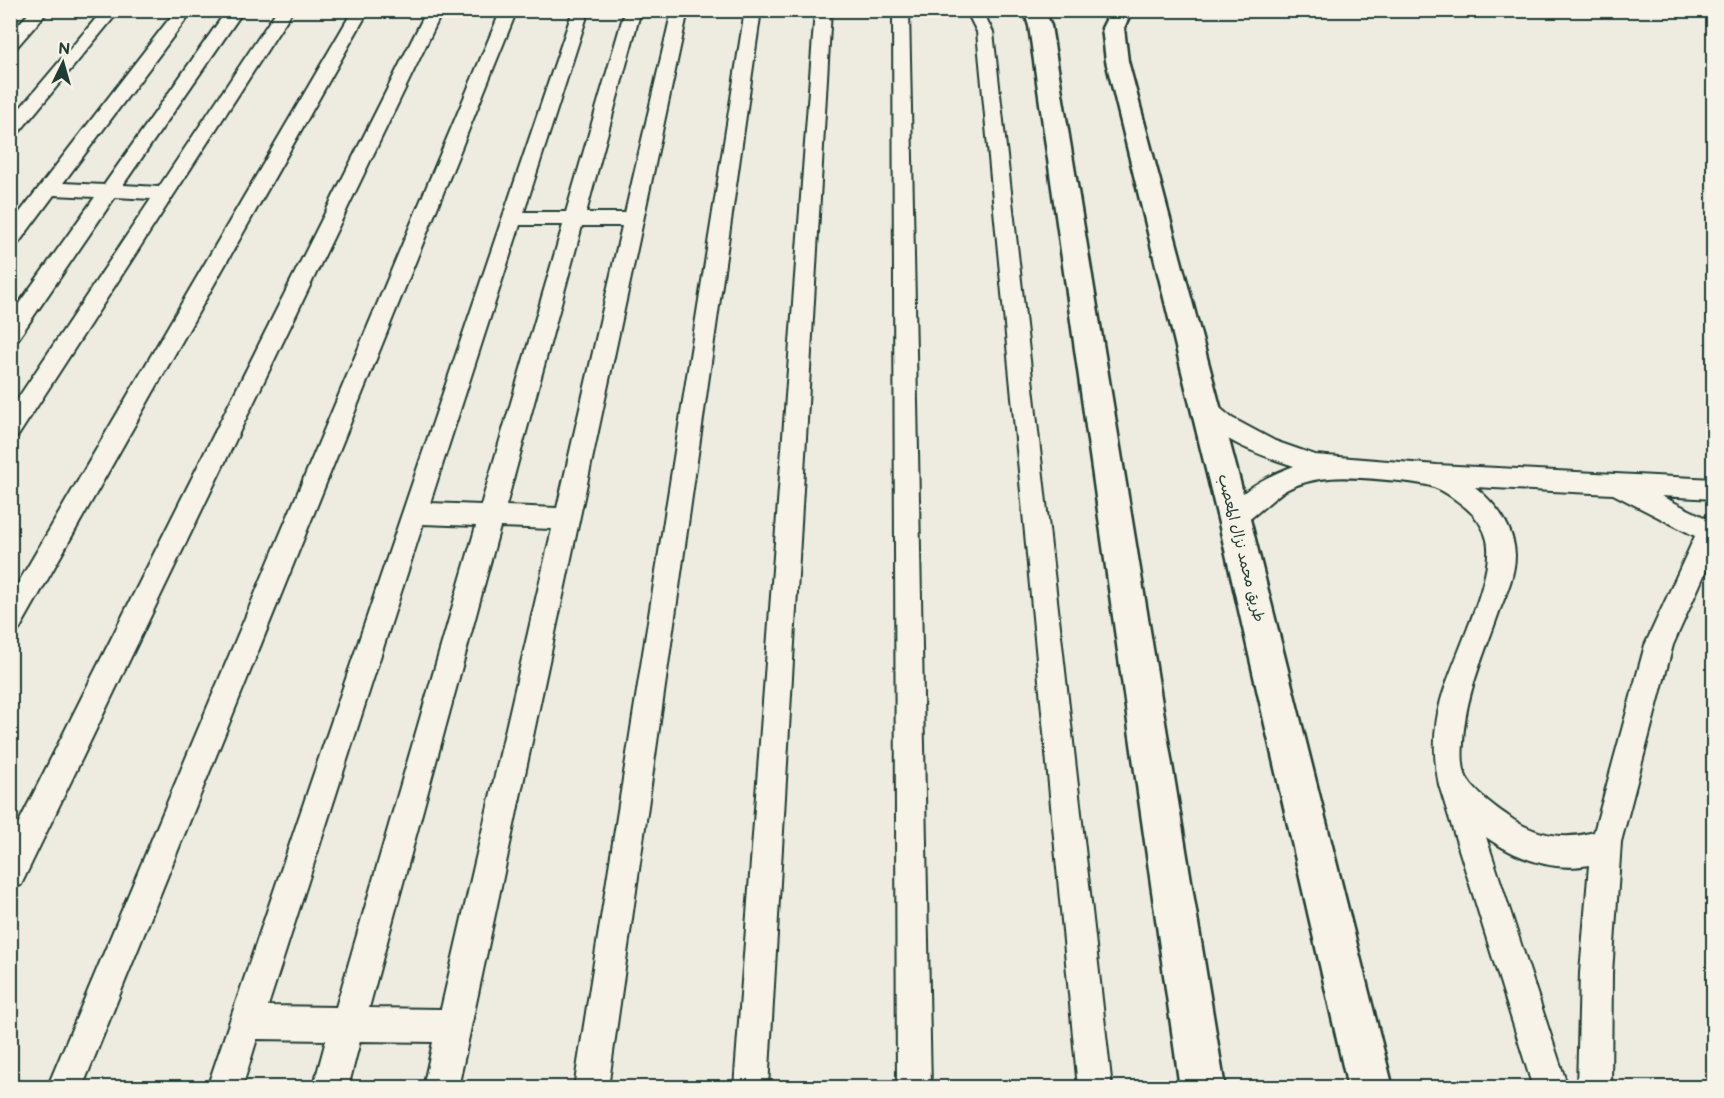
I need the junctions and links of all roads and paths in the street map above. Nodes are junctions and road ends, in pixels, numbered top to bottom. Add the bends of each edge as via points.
1 (41, 10) edge
2 (112, 10) edge
3 (185, 10) edge
4 (236, 10) edge
5 (285, 10) edge
6 (361, 10) edge
7 (435, 10) edge
8 (508, 10) edge
9 (581, 10) edge
10 (633, 10) edge
11 (680, 10) edge
12 (753, 10) edge
13 (823, 10) edge
14 (901, 10) edge
15 (974, 10) edge
16 (1034, 10) edge
17 (1122, 10) edge
18 (10, 44) edge
19 (10, 132) edge
20 (49, 189) junction
21 (110, 192) junction
22 (166, 193) junction
23 (512, 218) junction
24 (575, 219) junction
25 (633, 220) junction
26 (10, 240) edge
27 (10, 333) edge
28 (1207, 410) junction
29 (10, 430) edge
30 (1340, 468) junction
31 (1437, 475) junction
32 (1613, 483) junction
33 (1713, 489) edge
34 (414, 513) junction
35 (491, 516) junction
36 (567, 519) junction
37 (1234, 519) junction
38 (1712, 533) edge
39 (10, 622) edge
40 (1454, 784) junction
41 (1606, 842) junction
42 (10, 874) edge
43 (246, 1022) junction
44 (348, 1023) junction
45 (453, 1026) junction
46 (64, 1088) edge
47 (224, 1088) edge
48 (330, 1088) edge
49 (440, 1088) edge
50 (591, 1088) edge
51 (751, 1088) edge
52 (914, 1088) edge
53 (1095, 1088) edge
54 (1203, 1088) edge
55 (1371, 1088) edge
56 (1551, 1088) edge
57 (1594, 1088) edge

1 - 18 lane
2 - 19 lane
3 - 20 lane
4 - 21 lane
5 - 22 lane
6 - 39 lane
7 - 42 lane
8 - 46 lane
9 - 23 lane
10 - 24 lane
11 - 25 lane
12 - 50 lane
13 - 51 lane
14 - 52 lane
15 - 53 lane via 985,32
16 - 54 street via 1040,26
17 - 28 street, طريق محمد نزال المعصب via 1113,28 1117,61
20 - 21 lane
20 - 26 lane
21 - 22 lane
21 - 27 lane
22 - 29 lane
23 - 24 lane
23 - 34 lane
24 - 25 lane
24 - 35 lane
25 - 36 lane
28 - 30 lane via 1234,431 1267,448
28 - 37 street, طريق محمد نزال المعصب
30 - 31 lane
30 - 37 lane via 1278,482
31 - 32 lane
31 - 40 lane via 1477,501 1491,518 1504,557 1448,721 1447,753
32 - 33 lane
32 - 38 lane
34 - 35 lane
34 - 43 lane
35 - 36 lane
35 - 44 lane
36 - 45 lane
37 - 55 street, طريق محمد نزال المعصب
38 - 41 lane via 1659,645
40 - 41 lane via 1473,809 1498,829 1527,844 1556,851 1584,851
40 - 56 lane
41 - 57 lane via 1596,973
43 - 44 lane
43 - 47 lane
44 - 45 lane
44 - 48 lane
45 - 49 lane

